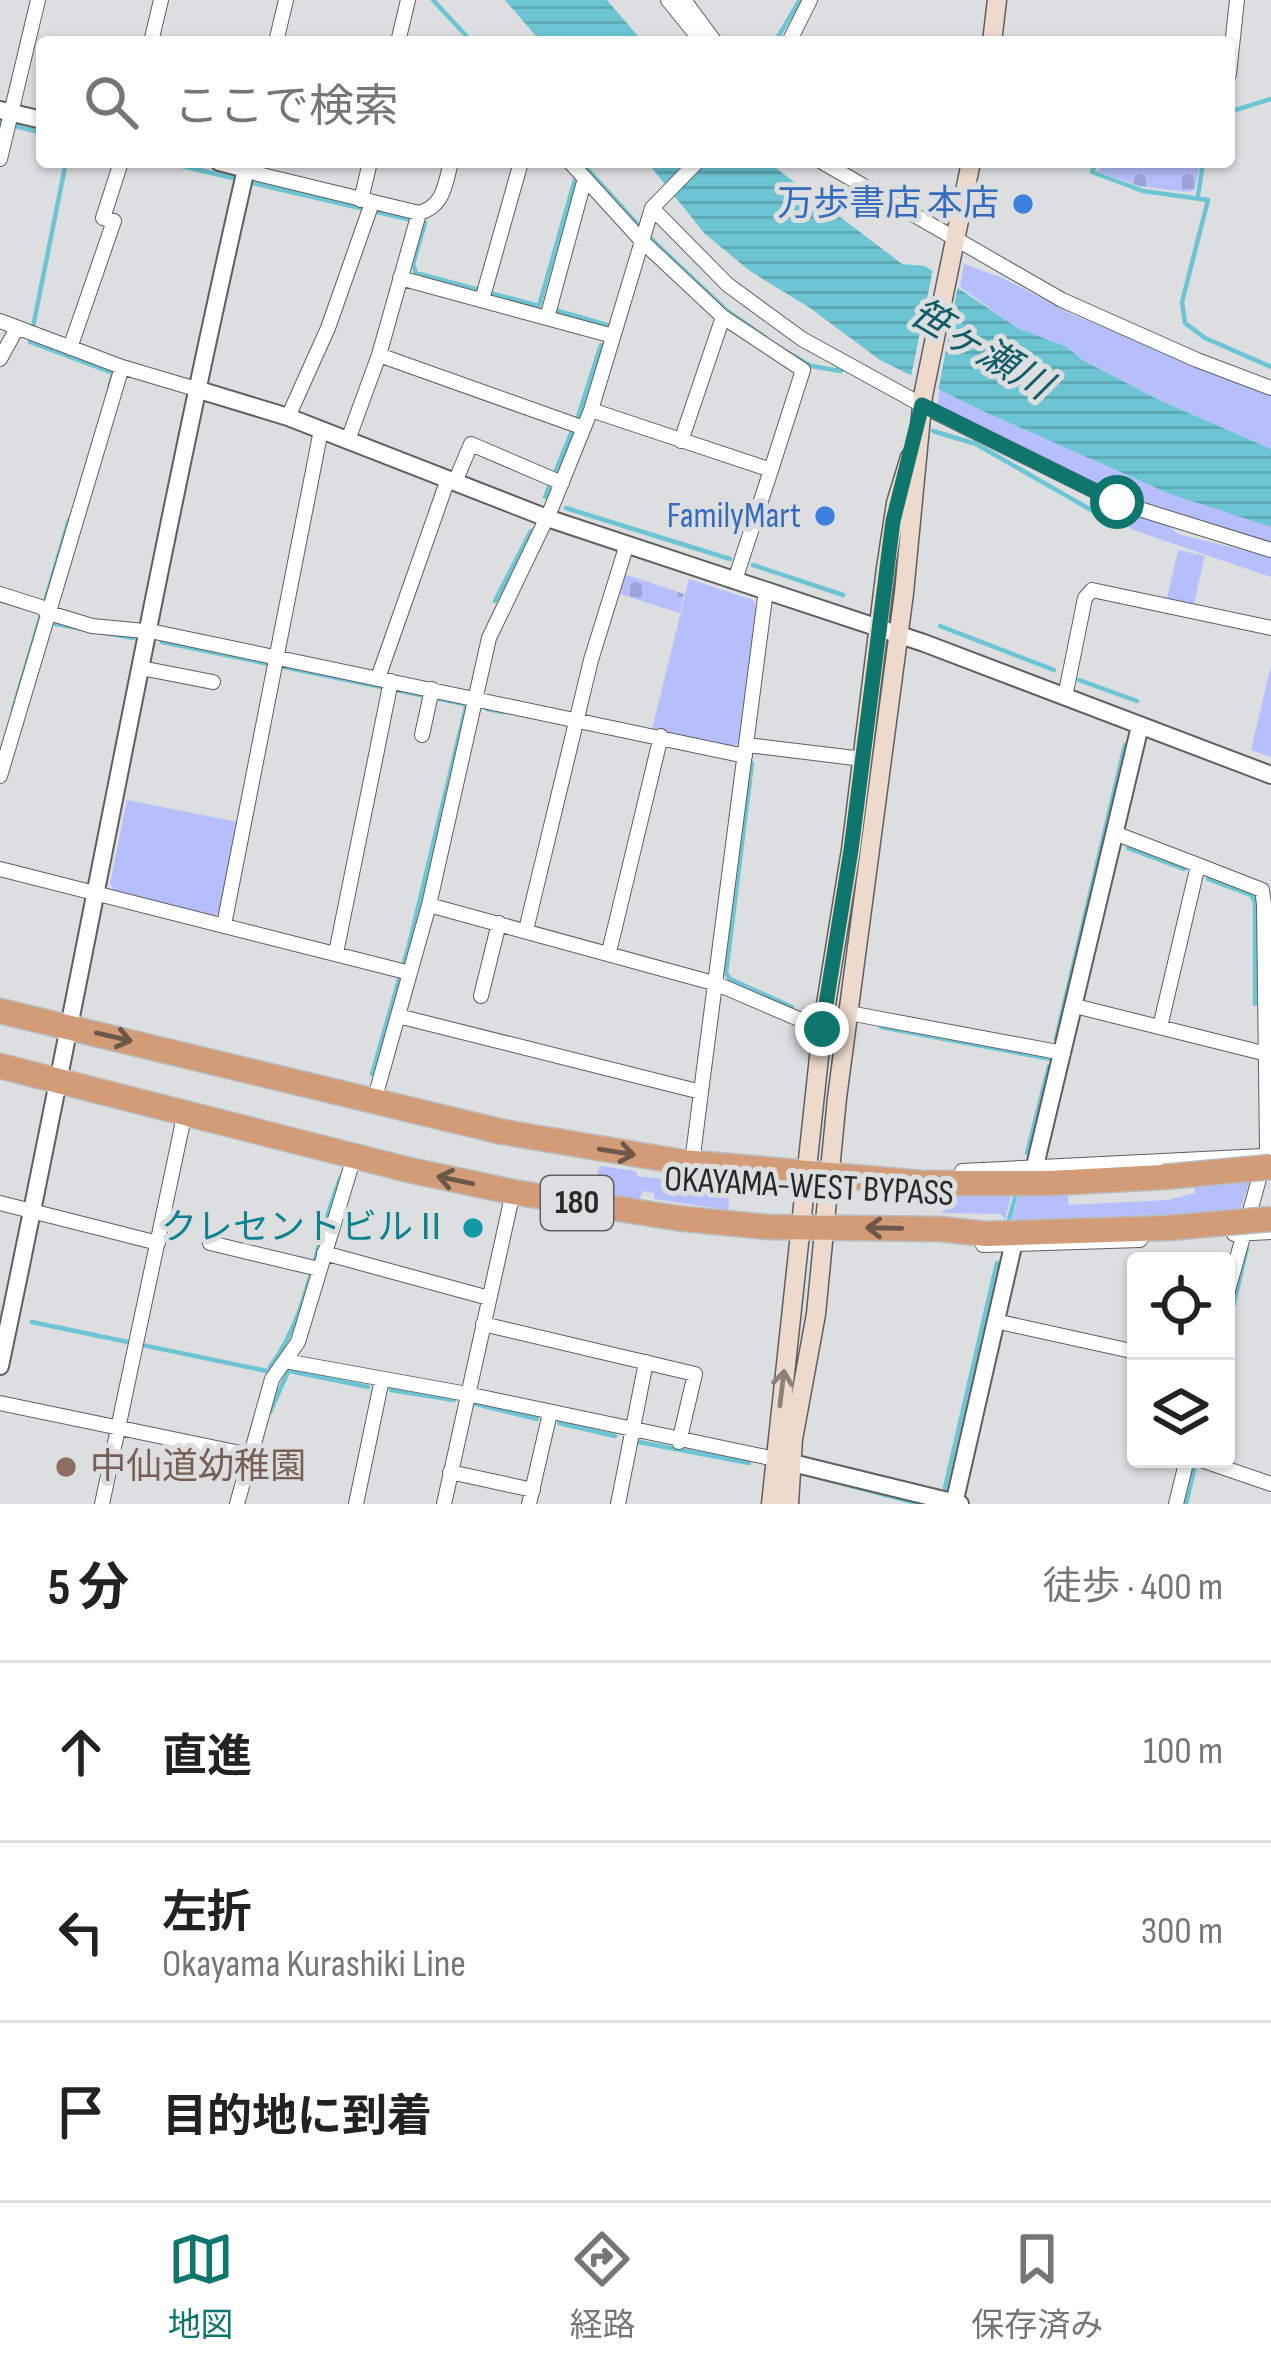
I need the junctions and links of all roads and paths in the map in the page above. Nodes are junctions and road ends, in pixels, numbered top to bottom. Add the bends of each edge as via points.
1 (38, 0) edge
2 (160, 0) edge
3 (286, 0) edge
4 (407, 0) edge
5 (668, 0) edge
6 (684, 0) edge
7 (810, 0) edge
8 (997, 0) edge
9 (1237, 0) edge
10 (152, 36) edge
11 (277, 36) edge
12 (399, 36) edge
13 (697, 36) edge
14 (711, 36) edge
15 (792, 36) edge
16 (993, 36) edge
17 (1233, 36) edge
18 (7, 118) edge
19 (0, 159) edge
20 (119, 168) edge
21 (370, 168) edge
22 (449, 168) edge
23 (519, 168) edge
24 (691, 168) edge
25 (836, 168) edge
26 (969, 168) edge
27 (577, 170) edge
28 (245, 173) edge
29 (654, 205) junction
30 (368, 207) junction
31 (418, 219) junction
32 (644, 236) junction
33 (955, 241) junction
34 (400, 278) junction
35 (483, 294) junction
36 (547, 317) junction
37 (723, 317) junction
38 (0, 322) edge
39 (26, 332) junction
40 (613, 336) junction
41 (70, 348) junction
42 (379, 356) junction
43 (0, 359) edge
44 (122, 368) junction
45 (1271, 388) edge
46 (196, 389) junction
47 (923, 400) junction
48 (591, 410) junction
49 (288, 417) junction
50 (578, 426) junction
51 (321, 430) junction
52 (347, 440) junction
53 (682, 441) junction
54 (771, 470) junction
55 (452, 480) junction
56 (556, 480) junction
57 (547, 518) junction
58 (627, 544) junction
59 (1271, 550) edge
60 (735, 580) junction
61 (766, 590) junction
62 (0, 594) edge
63 (44, 613) junction
64 (1271, 628) edge
65 (148, 631) junction
66 (889, 631) junction
67 (274, 662) junction
68 (141, 668) junction
69 (213, 682) dead end
70 (387, 684) junction
71 (431, 694) junction
72 (1065, 697) junction
73 (477, 699) junction
74 (577, 720) junction
75 (1140, 726) junction
76 (422, 735) dead end
77 (661, 736) junction
78 (746, 750) junction
79 (863, 759) junction
80 (1271, 775) edge
81 (0, 776) edge
82 (1117, 834) junction
83 (1198, 865) junction
84 (0, 869) edge
85 (98, 894) junction
86 (429, 905) junction
87 (500, 923) junction
88 (224, 925) junction
89 (526, 930) junction
90 (609, 952) junction
91 (336, 953) junction
92 (405, 971) junction
93 (717, 984) junction
94 (482, 996) dead end
95 (1075, 1006) junction
96 (0, 1010) edge
97 (849, 1013) junction
98 (1269, 1015) edge
99 (398, 1016) junction
100 (71, 1027) junction
101 (1160, 1027) junction
102 (822, 1029) junction
103 (1064, 1053) junction
104 (1267, 1054) junction
105 (0, 1066) edge
106 (61, 1081) junction
107 (701, 1092) junction
108 (374, 1101) junction
109 (185, 1112) junction
110 (354, 1156) junction
111 (1269, 1160) edge
112 (692, 1163) junction
113 (1034, 1170) junction
114 (817, 1176) junction
115 (922, 1183) junction
116 (513, 1192) junction
117 (0, 1203) edge
118 (33, 1211) junction
119 (1271, 1220) edge
120 (812, 1227) junction
121 (940, 1229) junction
122 (1271, 1232) edge
123 (1241, 1234) junction
124 (210, 1243) dead end
125 (158, 1244) junction
126 (1013, 1246) junction
127 (1235, 1260) edge
128 (316, 1264) junction
129 (489, 1298) junction
130 (995, 1321) junction
131 (483, 1324) junction
132 (1127, 1350) edge
133 (646, 1362) junction
134 (0, 1366) edge
135 (280, 1368) junction
136 (382, 1379) junction
137 (466, 1394) junction
138 (0, 1403) edge
139 (550, 1413) junction
140 (118, 1428) junction
141 (629, 1431) junction
142 (679, 1442) junction
143 (250, 1455) junction
144 (783, 1460) junction
145 (1185, 1468) edge
146 (1224, 1468) edge
147 (450, 1472) junction
148 (1271, 1484) edge
149 (531, 1497) edge
150 (956, 1503) edge
151 (102, 1504) edge
152 (237, 1504) edge
153 (356, 1504) edge
154 (444, 1504) edge
155 (618, 1504) edge
156 (771, 1504) edge
157 (789, 1504) edge
158 (1176, 1504) edge

1 - 18 street
2 - 10 street
3 - 11 street
4 - 12 street
5 - 13 street
6 - 14 street
7 - 15 street
8 - 16 main road
9 - 17 street
18 - 19 street
20 - 41 street via 104,218 114,221
21 - 30 street
22 - 31 street via 441,198
23 - 35 street
24 - 29 street
25 - 33 street
26 - 33 main road
27 - 32 street
27 - 36 street
28 - 30 street
28 - 46 street
29 - 32 street
29 - 47 street via 728,285 802,339
30 - 31 street
30 - 49 street
31 - 34 street
32 - 37 street
32 - 40 street
33 - 45 street via 1062,300
33 - 47 main road
34 - 35 street
34 - 42 street
35 - 36 street
36 - 40 street
37 - 53 street
37 - 54 street via 803,370
38 - 39 street
39 - 41 street
39 - 43 street
40 - 48 street
41 - 44 street
42 - 50 street
42 - 52 street
44 - 46 street
44 - 63 street
46 - 49 street
46 - 65 street
47 - 59 street via 1117,502
47 - 66 main road
48 - 50 street
48 - 53 street
49 - 51 street
50 - 56 street
51 - 52 street
51 - 67 street
52 - 55 street
53 - 54 street
54 - 60 street
55 - 56 street via 471,444
55 - 57 street
55 - 70 street
56 - 57 street
57 - 58 street
57 - 73 street via 499,610
58 - 60 street
58 - 74 street
60 - 61 street
61 - 66 street
61 - 78 street
62 - 63 street
63 - 65 street
63 - 81 street
64 - 72 street via 1092,590
65 - 67 street
65 - 68 street
66 - 72 street
66 - 79 main road
66 - 97 main road
67 - 70 street
67 - 88 street
68 - 69 street
68 - 85 street
70 - 71 street
70 - 91 street
71 - 73 street
71 - 76 street
72 - 75 street
73 - 74 street
73 - 86 street
74 - 77 street
74 - 89 street
75 - 80 street
75 - 82 street
77 - 78 street
77 - 90 street
78 - 79 street
78 - 93 street
79 - 102 main road
82 - 83 street
82 - 95 street
83 - 98 street via 1262,890
83 - 101 street
84 - 85 street
85 - 88 street
85 - 100 street
86 - 87 street
86 - 92 street
87 - 89 street
87 - 94 street
88 - 91 street
89 - 90 street
90 - 93 street
91 - 92 street
92 - 99 street
93 - 102 street
93 - 107 street
95 - 101 street
95 - 103 street
96 - 100 highway, OKAYAMA-WEST BYPASS / 180
97 - 103 street
97 - 114 main road
98 - 104 street
99 - 107 street
99 - 108 street
100 - 106 street
100 -> 108 highway, OKAYAMA-WEST BYPASS / 180
101 - 104 street
102 - 114 main road
103 - 113 street
104 - 111 street
105 - 106 highway, OKAYAMA-WEST BYPASS / 180
106 - 109 highway, OKAYAMA-WEST BYPASS / 180
106 - 118 street
107 - 112 street
108 -> 112 highway, OKAYAMA-WEST BYPASS / 180 via 558,1143
109 - 110 highway, OKAYAMA-WEST BYPASS / 180
109 - 125 street
116 -> 110 highway, OKAYAMA-WEST BYPASS / 180
110 - 128 street
111 - 113 street
111 - 115 highway, OKAYAMA-WEST BYPASS / 180, bridge via 1163,1177
111 - 123 street
112 - 114 highway, OKAYAMA-WEST BYPASS / 180
113 - 115 street via 959,1171
114 - 115 highway, OKAYAMA-WEST BYPASS / 180
114 - 120 main road
116 - 120 highway, OKAYAMA-WEST BYPASS / 180 via 676,1218
116 - 129 street
117 - 118 street
118 - 125 street
118 - 134 street
119 - 121 highway, OKAYAMA-WEST BYPASS / 180, bridge via 1026,1235
121 -> 120 highway, OKAYAMA-WEST BYPASS / 180
120 - 144 main road via 812,1345
121 - 126 street via 974,1244
122 - 123 street
123 - 126 street
123 - 127 street
124 - 128 street
125 - 140 street
126 - 130 street
128 - 129 street
128 - 135 street via 298,1342
129 - 131 street
130 - 132 street
130 - 150 street
131 - 133 street
131 - 137 street
133 - 141 street
133 - 142 street via 695,1374
135 - 136 street
135 - 143 street
136 - 137 street
136 - 153 street
137 - 139 street
137 - 147 street
138 - 140 street
139 - 141 street
139 - 149 street
140 - 143 street
140 - 151 street
141 - 142 street
141 - 155 street
142 - 144 street
143 - 152 street
144 - 150 street
144 - 156 main road
144 - 157 main road
145 - 158 street
146 - 148 street
147 - 149 street
147 - 154 street

